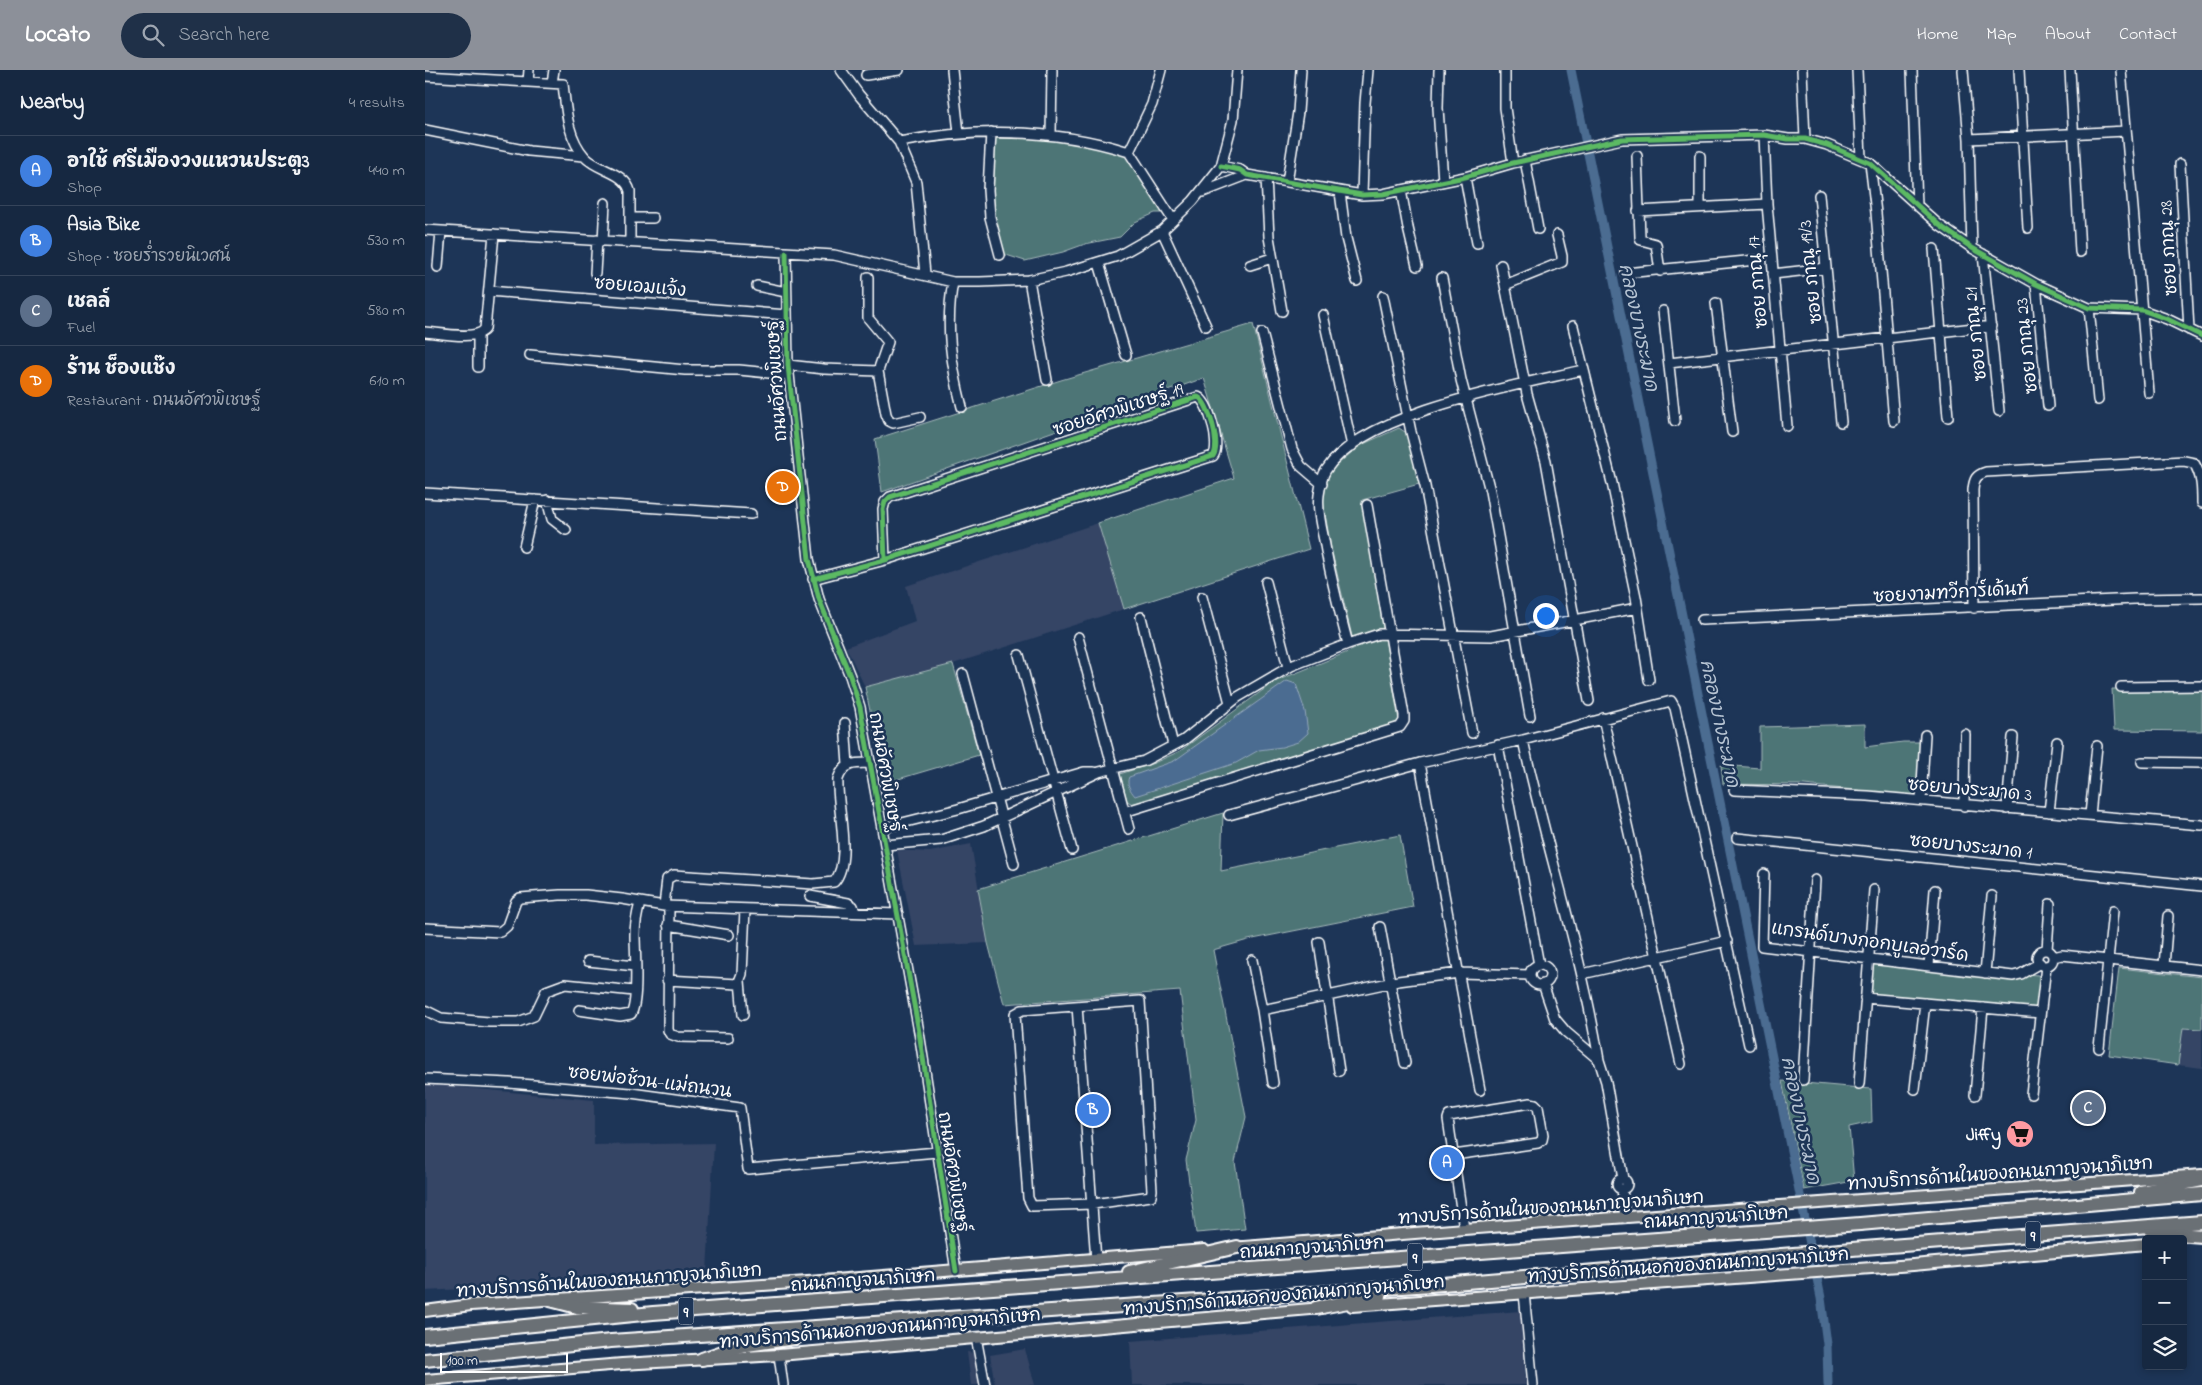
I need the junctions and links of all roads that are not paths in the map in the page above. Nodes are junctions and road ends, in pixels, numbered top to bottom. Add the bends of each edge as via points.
1 (529, 70) edge
2 (553, 70) edge
3 (841, 70) edge
4 (899, 70) edge
5 (952, 70) edge
6 (1052, 70) edge
7 (1161, 70) edge
8 (1237, 70) edge
9 (1301, 70) edge
10 (1368, 70) edge
11 (1439, 70) edge
12 (1505, 70) edge
13 (1802, 70) edge
14 (1857, 70) edge
15 (1912, 70) edge
16 (1963, 70) edge
17 (2019, 70) edge
18 (2070, 70) edge
19 (2121, 70) edge
20 (466, 74) edge
21 (866, 75) dead end
22 (425, 76) edge
23 (528, 82) junction
24 (552, 83) junction
25 (425, 130) edge
26 (2126, 131) junction
27 (959, 132) junction
28 (991, 132) junction
29 (2074, 133) junction
30 (1051, 135) junction
31 (1764, 135) junction
32 (2024, 137) junction
33 (1805, 139) junction
34 (1969, 139) junction
35 (899, 142) junction
36 (1129, 152) junction
37 (584, 156) junction
38 (1637, 156) dead end
39 (1700, 156) dead end
40 (1861, 158) junction
41 (1525, 160) junction
42 (1513, 163) junction
43 (1870, 163) junction
44 (2180, 164) dead end
45 (1221, 166) junction
46 (1247, 175) junction
47 (1465, 177) junction
48 (1266, 178) junction
49 (1443, 181) junction
50 (1287, 182) junction
51 (1401, 190) junction
52 (1201, 192) junction
53 (1340, 192) junction
54 (1362, 195) junction
55 (1819, 195) dead end
56 (605, 203) dead end
57 (1767, 204) junction
58 (1917, 206) junction
59 (1700, 207) junction
60 (1638, 211) junction
61 (630, 218) junction
62 (653, 218) dead end
63 (1173, 220) junction
64 (2028, 228) dead end
65 (1538, 229) dead end
66 (425, 230) edge
67 (441, 231) junction
68 (1162, 231) junction
69 (494, 234) junction
70 (1557, 235) dead end
71 (600, 241) junction
72 (630, 242) junction
73 (1477, 243) dead end
74 (1972, 248) junction
75 (1934, 249) dead end
76 (2080, 252) dead end
77 (786, 253) junction
78 (1983, 254) junction
79 (1000, 255) dead end
80 (1272, 258) junction
81 (1756, 260) dead end
82 (1099, 263) junction
83 (1501, 264) dead end
84 (1250, 265) dead end
85 (1417, 266) dead end
86 (438, 267) dead end
87 (1825, 268) junction
88 (1660, 271) junction
89 (595, 273) dead end
90 (1626, 273) dead end
91 (925, 274) junction
92 (1773, 274) junction
93 (868, 277) dead end
94 (1442, 278) dead end
95 (1029, 280) junction
96 (953, 282) junction
97 (1357, 282) dead end
98 (2036, 284) junction
99 (1505, 285) junction
100 (757, 286) dead end
101 (489, 291) junction
102 (786, 292) junction
103 (1383, 296) dead end
104 (1716, 303) dead end
105 (2089, 308) junction
106 (2142, 310) junction
107 (1282, 311) dead end
108 (1663, 311) dead end
109 (787, 315) junction
110 (1323, 315) dead end
111 (1206, 326) dead end
112 (1573, 326) dead end
113 (1991, 326) junction
114 (2189, 330) junction
115 (425, 332) edge
116 (1940, 332) junction
117 (1262, 333) dead end
118 (478, 334) junction
119 (2202, 336) edge
120 (1887, 338) junction
121 (1834, 345) junction
122 (1780, 350) junction
123 (1126, 355) dead end
124 (529, 356) dead end
125 (1723, 356) junction
126 (1669, 363) junction
127 (788, 365) junction
128 (478, 367) dead end
129 (1583, 370) junction
130 (878, 371) junction
131 (789, 375) junction
132 (1047, 380) dead end
133 (1525, 383) junction
134 (2149, 392) dead end
135 (1466, 398) junction
136 (2098, 400) dead end
137 (2048, 406) dead end
138 (962, 407) dead end
139 (1999, 411) dead end
140 (1408, 416) junction
141 (920, 417) dead end
142 (1949, 417) dead end
143 (1675, 421) dead end
144 (1894, 421) dead end
145 (1841, 422) dead end
146 (1787, 426) dead end
147 (1731, 432) dead end
148 (1352, 446) junction
149 (1322, 484) junction
150 (425, 492) edge
151 (535, 500) junction
152 (547, 500) junction
153 (2202, 503) edge
154 (1367, 505) dead end
155 (751, 514) dead end
156 (565, 530) dead end
157 (524, 547) dead end
158 (885, 560) junction
159 (813, 579) junction
160 (1266, 582) dead end
161 (1202, 598) dead end
162 (2202, 598) edge
163 (1637, 608) junction
164 (1974, 608) junction
165 (1141, 617) dead end
166 (1575, 620) junction
167 (1702, 620) dead end
168 (1515, 632) junction
169 (1389, 634) junction
170 (1455, 636) junction
171 (1078, 637) dead end
172 (1347, 644) junction
173 (1019, 655) dead end
174 (1288, 667) junction
175 (963, 674) dead end
176 (1649, 680) dead end
177 (2202, 686) edge
178 (2121, 687) dead end
179 (1589, 701) dead end
180 (1230, 703) junction
181 (1530, 716) dead end
182 (1603, 718) junction
183 (845, 723) dead end
184 (1473, 733) dead end
185 (1925, 734) dead end
186 (1965, 734) dead end
187 (2013, 737) dead end
188 (1523, 740) junction
189 (2057, 742) dead end
190 (1173, 745) junction
191 (1498, 745) junction
192 (2097, 746) dead end
193 (871, 762) junction
194 (2142, 762) dead end
195 (1420, 763) junction
196 (2202, 763) edge
197 (848, 764) junction
198 (1113, 768) junction
199 (1099, 772) junction
200 (1053, 781) junction
201 (1734, 790) dead end
202 (1056, 792) junction
203 (996, 798) junction
204 (1921, 800) junction
205 (1964, 806) junction
206 (2007, 809) junction
207 (1124, 812) junction
208 (2049, 812) junction
209 (1229, 815) dead end
210 (2090, 816) junction
211 (1001, 817) junction
212 (2202, 825) edge
213 (882, 828) junction
214 (1129, 829) dead end
215 (1737, 838) dead end
216 (885, 845) junction
217 (1072, 850) dead end
218 (1014, 864) dead end
219 (1764, 874) dead end
220 (1815, 880) dead end
221 (2202, 886) edge
222 (1874, 890) dead end
223 (1935, 890) dead end
224 (810, 896) dead end
225 (1991, 896) dead end
226 (640, 903) junction
227 (2050, 904) dead end
228 (667, 906) junction
229 (745, 909) junction
230 (2113, 911) dead end
231 (855, 912) junction
232 (898, 914) junction
233 (2168, 916) dead end
234 (668, 926) junction
235 (1380, 926) dead end
236 (425, 928) edge
237 (729, 935) dead end
238 (1727, 941) junction
239 (1319, 942) dead end
240 (1811, 952) junction
241 (2050, 954) junction
242 (1657, 957) junction
243 (1868, 959) junction
244 (1252, 960) dead end
245 (2108, 960) junction
246 (588, 961) dead end
247 (2043, 964) junction
248 (1539, 965) junction
249 (635, 966) junction
250 (1929, 966) junction
251 (2164, 966) junction
252 (2202, 970) edge
253 (1459, 973) junction
254 (1985, 973) junction
255 (1582, 974) junction
256 (1530, 975) junction
257 (667, 980) junction
258 (740, 981) junction
259 (1392, 982) junction
260 (1543, 984) junction
261 (634, 991) junction
262 (1327, 995) junction
263 (1865, 998) junction
264 (1925, 1003) junction
265 (1077, 1006) junction
266 (1983, 1008) junction
267 (425, 1010) edge
268 (579, 1010) dead end
269 (1262, 1010) junction
270 (2040, 1013) junction
271 (743, 1016) dead end
272 (728, 1038) dead end
273 (1749, 1045) dead end
274 (2099, 1048) dead end
275 (1599, 1060) junction
276 (1405, 1063) dead end
277 (1681, 1064) dead end
278 (1339, 1071) dead end
279 (425, 1079) edge
280 (1803, 1080) dead end
281 (1273, 1082) dead end
282 (1859, 1084) dead end
283 (1915, 1089) dead end
284 (1480, 1090) dead end
285 (2031, 1094) dead end
286 (1975, 1095) dead end
287 (937, 1152) junction
288 (1454, 1155) junction
289 (2202, 1174) edge
290 (2202, 1180) edge
291 (2202, 1194) edge
292 (1093, 1204) junction
293 (2082, 1204) junction
294 (1625, 1218) junction
295 (2202, 1222) edge
296 (1464, 1229) junction
297 (2113, 1229) junction
298 (2202, 1238) edge
299 (2187, 1240) edge
300 (2142, 1244) edge
301 (1237, 1247) junction
302 (1095, 1260) junction
303 (955, 1271) junction
304 (1087, 1281) junction
305 (1431, 1285) junction
306 (1524, 1293) junction
307 (550, 1300) junction
308 (1316, 1308) junction
309 (425, 1311) edge
310 (653, 1313) junction
311 (815, 1328) junction
312 (425, 1336) edge
313 (976, 1337) junction
314 (779, 1355) junction
315 (703, 1359) junction
316 (425, 1360) edge
317 (425, 1380) edge
318 (783, 1385) edge
319 (985, 1385) edge
320 (1533, 1385) edge

1 - 23 street
2 - 24 street
3 - 35 street
4 - 21 street
5 - 27 street
6 - 30 street
7 - 36 street via 1152,104
8 - 45 street via 1233,120
9 - 50 street
10 - 54 street
11 - 49 street
12 - 42 street via 1505,108
13 - 33 street
14 - 40 street
15 - 58 street
16 - 34 street
17 - 32 street
18 - 29 street
19 - 26 street
20 - 22 street
20 - 23 street
23 - 24 street
24 - 37 street via 563,84 571,134
25 - 37 street via 529,151
26 - 29 street
26 - 106 street
27 - 28 street
27 - 35 street
28 - 30 street
28 - 79 street via 988,190 990,217
29 - 32 street
29 - 76 street
30 - 36 street via 1097,142
31 - 33 street
31 - 41 street via 1622,139
31 - 57 street, ซอย ภาณุ 17
32 - 34 street
32 - 64 street
33 - 40 street
34 - 74 street
35 - 91 street via 916,182
36 - 63 street
37 - 61 street via 629,184
38 - 60 street
39 - 59 street
40 - 43 street
41 - 42 street
41 - 65 street
42 - 47 street
43 - 58 street
43 - 120 street
44 - 114 street, ซอย ภาณุ 28
45 - 46 street
45 - 52 street
46 - 48 street
46 - 52 street
47 - 49 street
47 - 73 street
48 - 50 street
48 - 80 street
49 - 51 street
50 - 53 street
51 - 54 street
51 - 85 street
52 - 63 street
53 - 54 street
53 - 97 street via 1346,238
55 - 87 street, ซอย ภาณุ 19/3
56 - 71 street
57 - 59 street
57 - 92 street, ซอย ภาณุ 17
58 - 74 street
59 - 60 street
60 - 88 street via 1639,237 1656,244
61 - 62 street
61 - 72 street
63 - 68 street
66 - 67 street
67 - 69 street
67 - 86 street
68 - 82 street
68 - 111 street
69 - 71 street
69 - 101 street
70 - 99 street via 1562,262
71 - 72 street
71 - 89 street
72 - 77 street
74 - 78 street
75 - 116 street
77 - 91 street via 855,258
77 - 102 street, ถนนอัศวพิเชษฐ์
78 - 98 street
78 - 113 street, ซอย ภาณุ 21
80 - 84 street
80 - 107 street
81 - 88 street
82 - 95 street
82 - 123 street
83 - 99 street
87 - 92 street
87 - 121 street, ซอย ภาณุ 19/3
88 - 90 street
91 - 96 street
92 - 122 street, ซอย ภาณุ 17
93 - 130 street via 868,318 888,342
94 - 135 street
95 - 96 street
95 - 132 street
96 - 138 street via 948,330
98 - 105 street
98 - 137 street, ซอย ภาณุ 23
99 - 133 street
100 - 102 street
101 - 109 street, ซอยเอมแจ้ง
101 - 118 street via 485,329
102 - 109 street, ถนนอัศวพิเชษฐ์
103 - 140 street
104 - 125 street
105 - 106 street
105 - 136 street
106 - 114 street
106 - 134 street
108 - 126 street
109 - 127 street, ถนนอัศวพิเชษฐ์
110 - 148 street
112 - 129 street
113 - 116 street
113 - 139 street, ซอย ภาณุ 21
114 - 119 street
115 - 118 street
116 - 120 street
116 - 142 street
117 - 149 street via 1292,449 1301,466
118 - 128 street
120 - 121 street
120 - 144 street
121 - 122 street
121 - 145 street, ซอย ภาณุ 19/3
122 - 125 street
122 - 146 street, ซอย ภาณุ 17
124 - 131 street via 695,371 739,370
125 - 126 street
125 - 147 street
126 - 143 street
127 - 130 street
127 - 131 street, ถนนอัศวพิเชษฐ์
129 - 133 street
129 - 163 street via 1612,483
130 - 141 street via 889,421 898,423
131 - 159 street, ถนนอัศวพิเชษฐ์
133 - 135 street
133 - 166 street via 1545,461
135 - 140 street
135 - 168 street via 1490,491
140 - 148 street
140 - 170 street
148 - 149 street via 1325,471
149 - 172 street via 1320,522
150 - 151 street
151 - 152 street
151 - 157 street
152 - 155 street
152 - 156 street via 552,519
153 - 164 street via 2199,470 2194,463 2184,461 1979,474 1974,480 1973,490
154 - 169 street
158 - 158 street, ซอยอัศวพิเชษฐ์ 19 via 1213,456 1216,437 1206,405 1198,397 890,497 883,509
158 - 159 street, ซอยอัศวพิเชษฐ์ 19
159 - 193 street, ถนนอัศวพิเชษฐ์ via 860,707
160 - 174 street
161 - 180 street
162 - 164 street, ซอยงามทวีการ์เด้นท์
163 - 166 street
163 - 176 street
164 - 167 street, ซอยงามทวีการ์เด้นท์
165 - 190 street
166 - 168 street
166 - 179 street
168 - 170 street
168 - 181 street
169 - 170 street
169 - 172 street
169 - 207 street via 1404,715 1401,727
170 - 184 street
171 - 198 street
172 - 174 street
173 - 200 street
174 - 180 street
175 - 203 street
177 - 178 street
180 - 190 street
182 - 188 street
182 - 238 street via 1663,701 1671,701 1675,708
182 - 242 street
183 - 197 street
185 - 204 street
186 - 205 street
187 - 206 street
188 - 191 street
188 - 255 street via 1538,810
189 - 208 street
190 - 198 street via 1144,761
191 - 195 street
191 - 248 street
192 - 210 street
193 - 197 street
193 - 213 street, ถนนอัศวพิเชษฐ์
194 - 196 street
195 - 209 street
195 - 253 street
197 - 228 street via 838,779 843,841 839,875 834,882 813,884 674,874 667,879
198 - 199 street
198 - 207 street
199 - 200 street via 1083,772
199 - 202 street
200 - 202 street
200 - 203 street
201 - 204 street, ซอยบางระมาด 3
202 - 211 street
202 - 217 street
203 - 211 street
203 - 213 street
204 - 205 street, ซอยบางระมาด 3
205 - 206 street, ซอยบางระมาด 3
206 - 208 street, ซอยบางระมาด 3
207 - 214 street
208 - 210 street, ซอยบางระมาด 3
210 - 212 street, ซอยบางระมาด 3
211 - 216 street via 941,840
211 - 218 street
213 - 216 street, ถนนอัศวพิเชษฐ์
215 - 221 street, ซอยบางระมาด 1
216 - 232 street, ถนนอัศวพิเชษฐ์
219 - 240 street, แกรนด์บางกอกบูเลอวาร์ด via 1762,946
220 - 240 street
222 - 243 street
223 - 250 street
224 - 231 street via 848,903
225 - 254 street
226 - 228 street
226 - 236 street via 586,896 520,898 515,901 507,926 500,932
226 - 249 street via 636,920
227 - 241 street
228 - 229 street
228 - 234 street
229 - 231 street
229 - 258 street
230 - 245 street
231 - 232 street
232 - 287 street, ถนนอัศวพิเชษฐ์
233 - 251 street
234 - 237 street
234 - 257 street
235 - 259 street
238 - 242 street
238 - 273 street
239 - 262 street
240 - 243 street, แกรนด์บางกอกบูเลอวาร์ด
240 - 280 street
241 - 245 street
241 - 247 street via 2052,962
241 - 247 street via 2039,954 2038,959
242 - 255 street
242 - 277 street
243 - 250 street, แกรนด์บางกอกบูเลอวาร์ด
243 - 263 street
244 - 269 street
245 - 251 street
245 - 274 street
246 - 249 street
247 - 254 street, แกรนด์บางกอกบูเลอวาร์ด via 2013,976
247 - 270 street
248 - 256 street via 1532,969
248 - 260 street via 1549,972 1548,980
249 - 261 street
250 - 254 street, แกรนด์บางกอกบูเลอวาร์ด
251 - 252 street
253 - 256 street
253 - 259 street
253 - 284 street
255 - 275 street
256 - 260 street via 1534,983
257 - 258 street via 734,984
257 - 272 street via 669,1034
258 - 271 street
259 - 262 street
259 - 276 street
260 - 275 street via 1555,1019
261 - 267 street via 559,985 546,991 534,1016 518,1022 441,1018
261 - 268 street via 633,1011 626,1016
262 - 269 street
262 - 278 street
263 - 264 street
263 - 282 street
264 - 266 street
264 - 283 street
265 - 292 street
265 - 292 street via 1139,1001 1151,1196
265 - 292 street via 1023,1010 1015,1014 1028,1198 1032,1206
266 - 270 street
266 - 286 street
269 - 281 street
270 - 285 street
275 - 294 street via 1606,1082 1623,1179 1618,1182 1622,1189
279 - 287 street, ซอยพ่อช้วน-แม่ถนวน via 631,1093 740,1108 748,1169
287 - 303 street, ถนนอัศวพิเชษฐ์
288 - 288 street via 1448,1119 1452,1114 1531,1103 1538,1107 1543,1135 1537,1143
288 - 296 street
289 - 294 main road, ทางบริการด้านในของถนนกาญจนาภิเษก
290 - 293 highway
291 - 293 highway, ถนนกาญจนาภิเษก / 9
292 - 302 street
293 - 304 highway, ถนนกาญจนาภิเษก / 9 via 1860,1224
294 - 296 main road, ทางบริการด้านในของถนนกาญจนาภิเษก
295 - 297 highway, 9
296 - 301 main road, ทางบริการด้านในของถนนกาญจนาภิเษก
297 - 298 highway
297 - 305 highway, 9
298 - 299 main road
300 - 306 main road, ทางบริการด้านนอกของถนนกาญจนาภิเษก
301 - 302 main road, ทางบริการด้านในของถนนกาญจนาภิเษก
301 - 304 highway
302 - 303 main road, ทางบริการด้านในของถนนกาญจนาภิเษก
303 - 307 main road, ทางบริการด้านในของถนนกาญจนาภิเษก
304 - 310 highway, ถนนกาญจนาภิเษก / 9
305 - 308 highway
305 - 311 highway, 9
306 - 308 main road, ทางบริการด้านนอกของถนนกาญจนาภิเษก
306 - 320 street
307 - 309 main road, ทางบริการด้านในของถนนกาญจนาภิเษก
307 - 310 highway via 577,1307
308 - 313 main road, ทางบริการด้านนอกของถนนกาญจนาภิเษก
310 - 312 highway, ถนนกาญจนาภิเษก / 9
311 - 315 highway via 795,1338 740,1346
311 - 316 highway, 9 via 611,1341
313 - 314 main road, ทางบริการด้านนอกของถนนกาญจนาภิเษก
313 - 319 street
314 - 315 main road, ทางบริการด้านนอกของถนนกาญจนาภิเษก
314 - 318 street
315 - 317 main road, ทางบริการด้านนอกของถนนกาญจนาภิเษก

